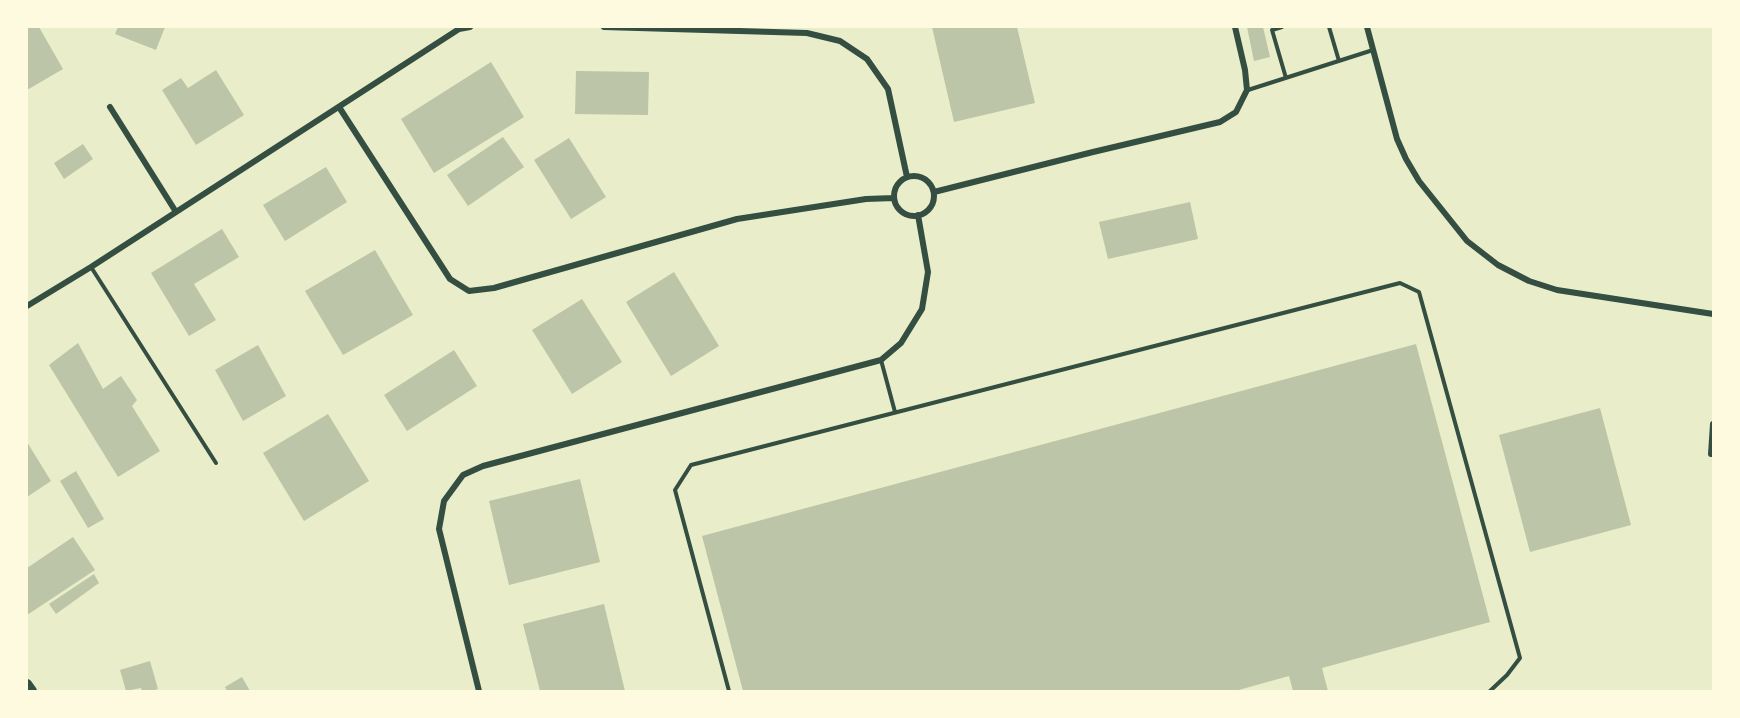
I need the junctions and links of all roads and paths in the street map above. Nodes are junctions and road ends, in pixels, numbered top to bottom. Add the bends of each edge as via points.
1 (470, 27) edge
2 (604, 27) edge
3 (1235, 27) edge
4 (1282, 27) edge
5 (1329, 27) edge
6 (1367, 27) edge
7 (1373, 51) junction
8 (1339, 61) junction
9 (1286, 78) junction
10 (1247, 90) junction
11 (110, 107) dead end
12 (339, 107) junction
13 (907, 177) junction
14 (934, 192) junction
15 (894, 198) junction
16 (176, 212) junction
17 (918, 215) junction
18 (91, 267) junction
19 (27, 306) edge
20 (1713, 314) edge
21 (880, 360) junction
22 (895, 412) junction
23 (1713, 424) edge
24 (1711, 454) dead end
25 (216, 463) dead end
26 (27, 684) edge
27 (32, 691) edge
28 (479, 691) edge
29 (729, 691) edge
30 (1490, 691) edge

1 - 12 street via 459,29
2 - 13 street via 807,33 840,41 867,60 888,89
3 - 10 street
4 - 9 lane via 1272,30
5 - 8 lane
6 - 7 street
7 - 8 lane
7 - 20 street via 1406,159 1467,241 1498,265 1557,290
8 - 9 lane
9 - 10 lane
10 - 14 street via 1236,112 1220,122
11 - 16 street
12 - 15 street via 450,279 469,291 494,288 737,219
12 - 16 street
13 - 14 street via 924,178
13 - 15 street via 897,185
14 - 17 street via 929,209
15 - 17 street via 900,210
16 - 18 street
17 - 21 street via 928,272 922,309 902,343
18 - 19 street
18 - 25 lane
21 - 22 lane
21 - 28 street via 483,466 463,475 444,501 439,529
22 - 29 lane via 691,465 675,490
22 - 30 lane via 1400,283 1419,292 1520,658
23 - 24 street
26 - 27 main road

